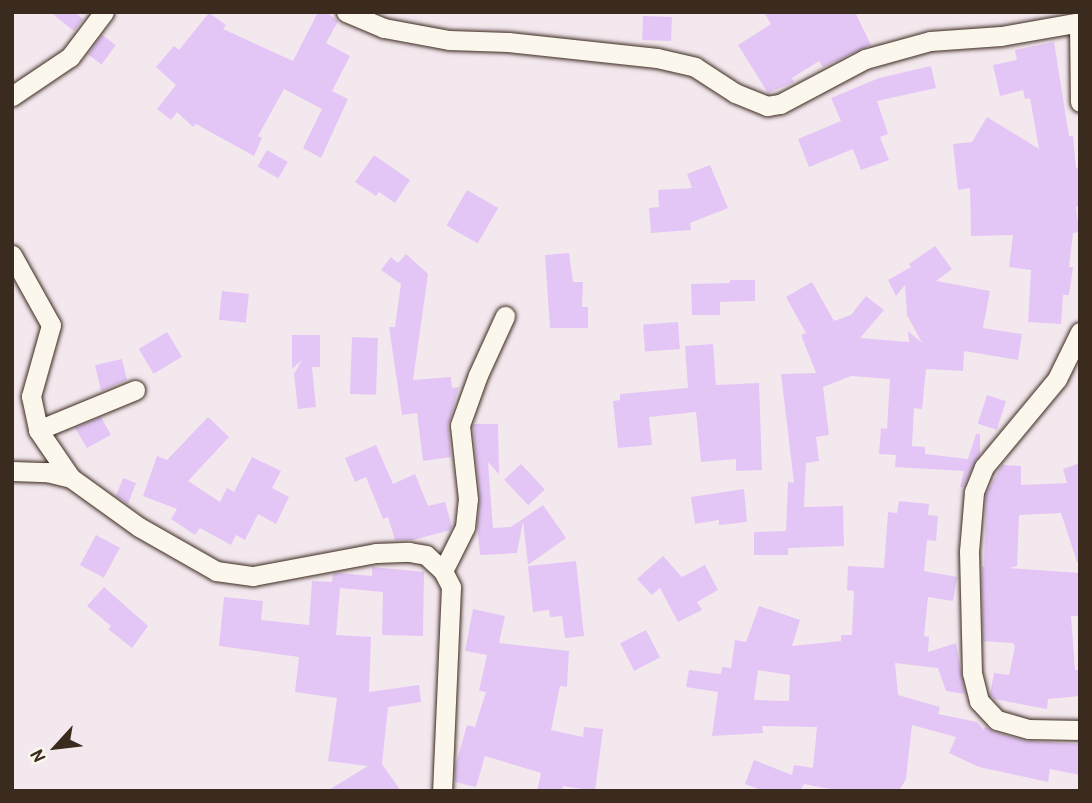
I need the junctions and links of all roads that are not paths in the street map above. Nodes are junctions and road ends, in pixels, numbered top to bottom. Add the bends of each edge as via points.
1 (104, 12) edge
2 (346, 12) edge
3 (1079, 22) edge
4 (12, 96) edge
5 (1080, 102) edge
6 (12, 255) edge
7 (505, 316) dead end
8 (1080, 332) edge
9 (135, 390) dead end
10 (38, 430) junction
11 (12, 471) edge
12 (71, 478) junction
13 (443, 571) junction
14 (1080, 730) edge
15 (442, 791) edge

1 - 4 street via 70,57
2 - 3 street via 384,28 449,40 657,58 695,67 735,93 767,106 865,59 930,41 1001,36
3 - 5 street
6 - 10 street via 51,326 31,396
7 - 13 street via 460,425 468,499 465,527
8 - 14 street via 1057,379 984,467 974,492 970,551 972,673 979,701 996,720 1029,729
9 - 10 street
10 - 12 street
11 - 12 street
12 - 13 street via 139,527 216,570 253,576 376,553 409,552 426,555
13 - 15 street via 451,587

